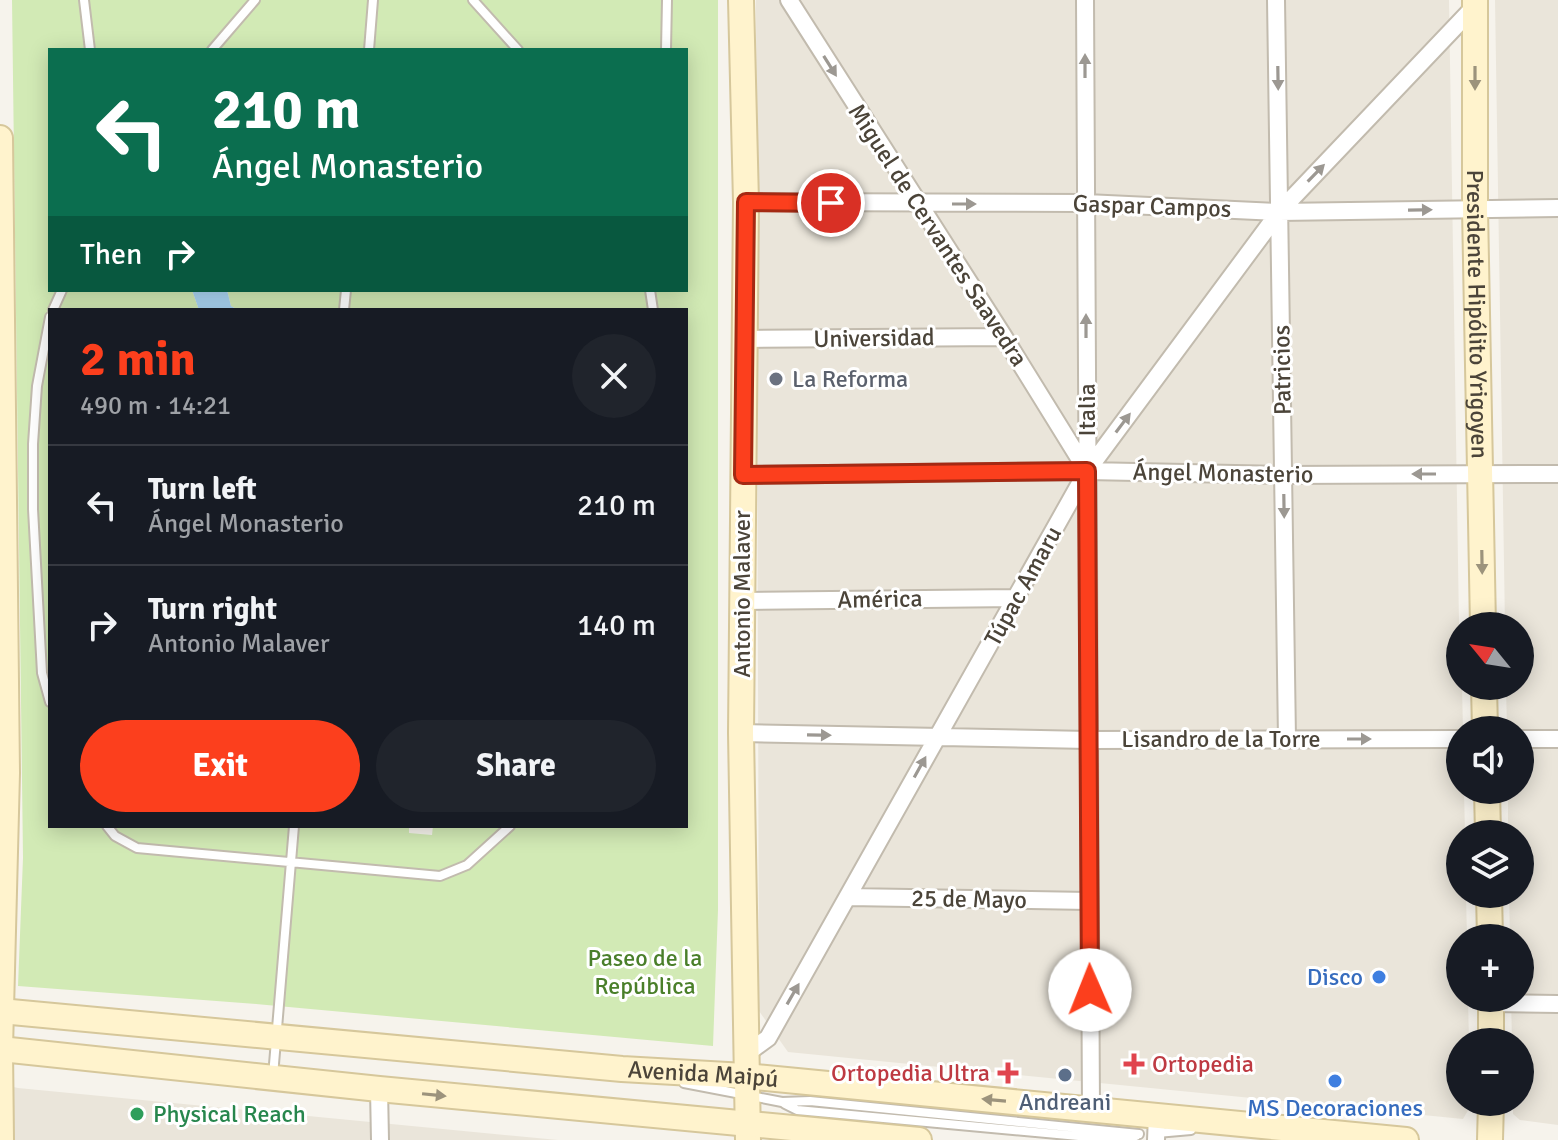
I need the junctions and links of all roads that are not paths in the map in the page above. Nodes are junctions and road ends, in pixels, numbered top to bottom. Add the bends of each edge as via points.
1 (84, 0) edge
2 (255, 0) edge
3 (373, 0) edge
4 (473, 0) edge
5 (667, 0) edge
6 (741, 0) edge
7 (789, 0) edge
8 (1085, 0) edge
9 (1276, 0) edge
10 (1475, 3) edge
11 (90, 48) edge
12 (214, 48) edge
13 (369, 48) edge
14 (516, 48) edge
15 (666, 48) edge
16 (0, 138) edge
17 (746, 202) junction
18 (1086, 203) junction
19 (917, 204) junction
20 (1558, 208) edge
21 (1475, 209) junction
22 (1279, 212) junction
23 (48, 328) edge
24 (1004, 337) junction
25 (745, 339) junction
26 (1, 342) edge
27 (1087, 471) junction
28 (1480, 474) junction
29 (1558, 474) edge
30 (743, 475) junction
31 (1283, 475) junction
32 (1017, 598) junction
33 (2, 599) edge
34 (742, 601) junction
35 (1483, 612) edge
36 (48, 695) edge
37 (741, 733) junction
38 (936, 737) junction
39 (1287, 739) junction
40 (1446, 739) edge
41 (1534, 739) edge
42 (1558, 739) edge
43 (1088, 740) junction
44 (3, 773) edge
45 (109, 828) edge
46 (294, 828) edge
47 (508, 828) edge
48 (291, 861) junction
49 (848, 897) junction
50 (1089, 901) junction
51 (1534, 1003) edge
52 (1558, 1004) edge
53 (1, 1012) edge
54 (277, 1037) junction
55 (0, 1049) edge
56 (746, 1076) junction
57 (273, 1078) junction
58 (379, 1089) junction
59 (1091, 1109) junction
60 (877, 1113) junction
61 (1491, 1116) edge
62 (919, 1125) edge
63 (1003, 1125) junction
64 (1037, 1128) junction
65 (1157, 1129) edge
66 (748, 1133) edge
67 (1, 1140) edge
68 (380, 1140) edge
69 (1300, 1140) edge
70 (1406, 1140) edge
71 (1490, 1140) edge

1 - 11 lane
2 - 12 lane
3 - 13 lane
4 - 14 lane
5 - 15 lane
6 - 17 street, Antonio Malaver
7 -> 19 street, Miguel de Cervantes Saavedra
18 -> 8 street, Italia
9 -> 22 street, Patricios
10 -> 21 street, Presidente Hipólito Yrigoyen
22 -> 10 street, Túpac Amaru
16 - 26 street
17 - 19 street, Gaspar Campos
17 - 25 street, Antonio Malaver
19 -> 18 street, Gaspar Campos
18 - 22 street, Gaspar Campos
27 -> 18 street, Italia
19 - 24 street, Miguel de Cervantes Saavedra
20 - 21 street, Gaspar Campos
22 -> 21 street, Gaspar Campos
21 - 28 street, Presidente Hipólito Yrigoyen
27 -> 22 street, Túpac Amaru
22 - 31 street, Patricios
23 - 36 lane via 37,386 33,509 42,673
24 - 25 street, Universidad
24 - 27 street, Miguel de Cervantes Saavedra
25 - 30 street, Antonio Malaver
26 - 33 street
27 - 30 street, Ángel Monasterio
27 - 31 street, Ángel Monasterio
27 - 32 street, Túpac Amaru
27 - 43 street, Italia
28 - 29 street, Ángel Monasterio
28 -> 31 street, Ángel Monasterio
28 -> 35 street, Presidente Hipólito Yrigoyen
30 - 34 street, Antonio Malaver
31 -> 39 street, Patricios
32 - 34 street, América
32 - 38 street, Túpac Amaru
33 - 44 street
34 - 37 street, Antonio Malaver
37 -> 38 street, Lisandro de la Torre
37 - 56 street, Antonio Malaver
38 - 43 street, Lisandro de la Torre
49 -> 38 street, Túpac Amaru
39 -> 40 street, Lisandro de la Torre
39 - 43 street, Lisandro de la Torre
41 - 42 street
43 - 50 street, Italia
44 - 53 street
45 - 48 lane via 137,848
46 - 48 lane
47 - 48 lane via 467,865 440,876
48 - 54 lane
49 - 50 street, 25 de Mayo
56 -> 49 street, Túpac Amaru
50 - 59 street, Italia
51 - 52 street
53 - 54 street, Avenida Maipú
53 - 55 street
54 - 56 street, Avenida Maipú
54 - 57 lane
55 - 57 street, Avenida Maipú
55 - 67 street
59 -> 56 street, Avenida Maipú
56 - 60 lane via 797,1110
56 - 66 street, Antonio Malaver
57 - 58 street, Avenida Maipú
58 -> 66 street, Avenida Maipú
58 - 68 street
59 - 65 street, Avenida Maipú
60 - 62 lane
60 - 62 lane via 899,1115
61 - 71 street
62 - 63 lane
62 - 66 street, Avenida Maipú
63 - 64 lane
63 - 64 lane
64 - 65 lane via 1139,1134
65 - 69 lane
65 - 70 street, Avenida Maipú

